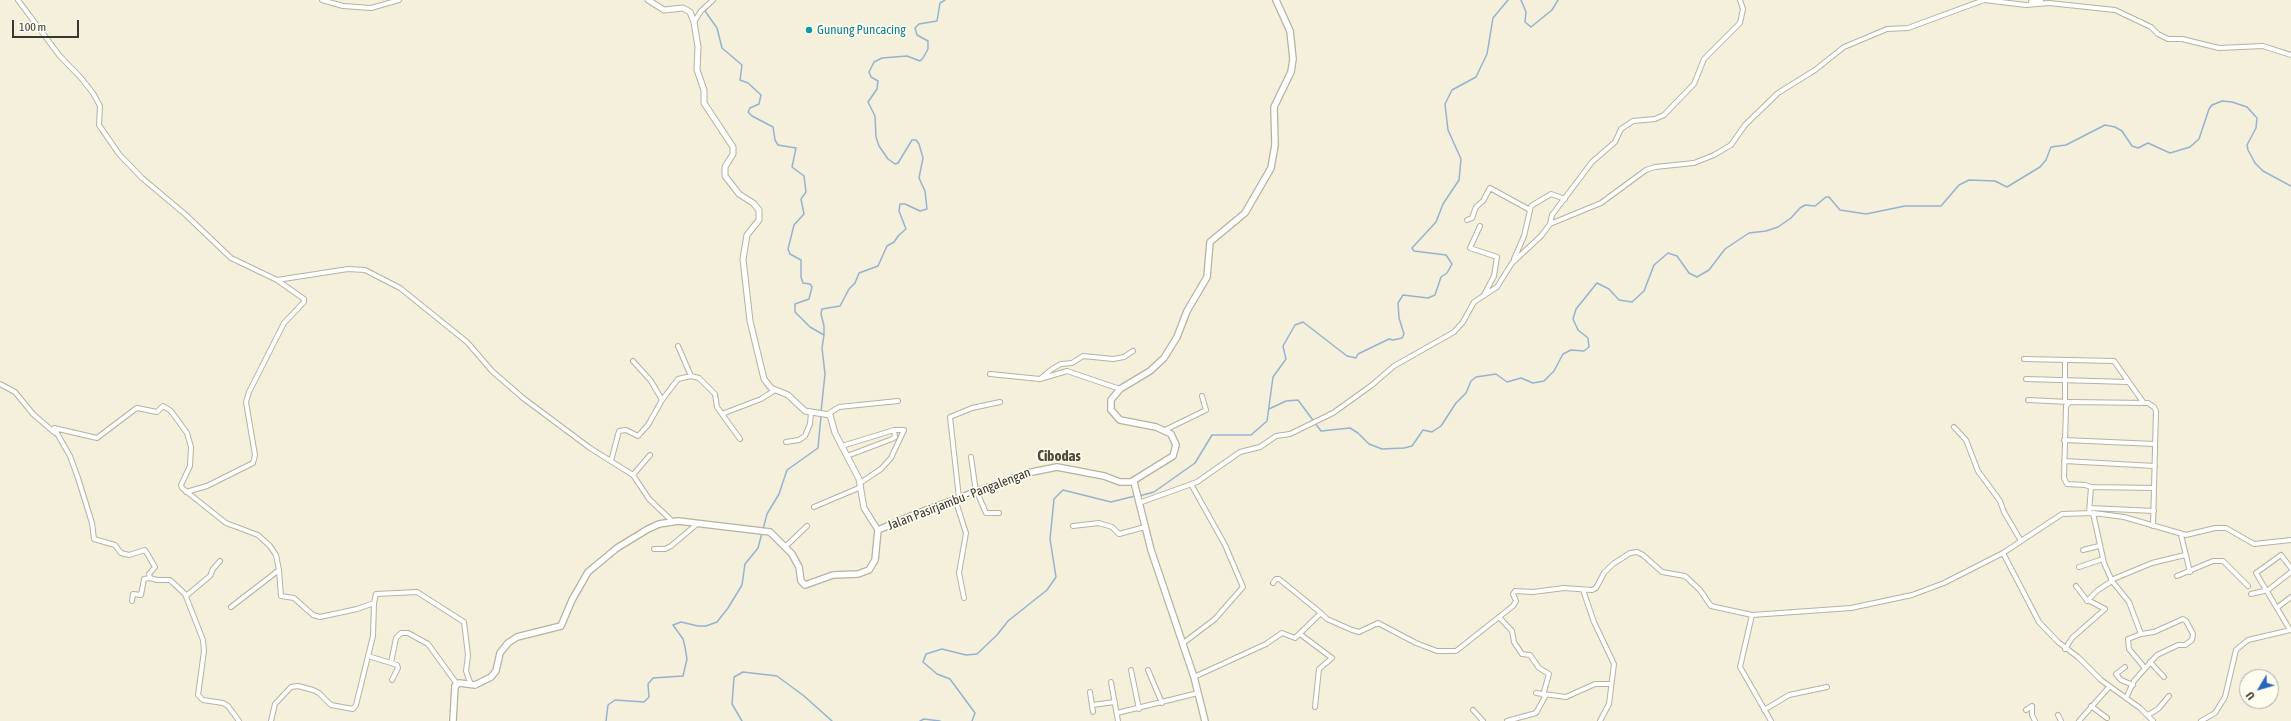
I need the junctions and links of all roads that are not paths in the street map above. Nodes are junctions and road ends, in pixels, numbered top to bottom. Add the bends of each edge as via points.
1 (18, 0) edge
2 (322, 0) edge
3 (400, 0) edge
4 (648, 0) edge
5 (713, 0) edge
6 (1276, 0) edge
7 (1740, 0) edge
8 (2041, 0) edge
9 (2022, 4) junction
10 (694, 22) junction
11 (2291, 55) edge
12 (1565, 199) junction
13 (1530, 210) junction
14 (1467, 220) dead end
15 (1550, 224) junction
16 (1480, 226) dead end
17 (1512, 263) junction
18 (277, 280) junction
19 (1484, 296) junction
20 (678, 346) dead end
21 (1134, 351) dead end
22 (2024, 359) dead end
23 (2065, 360) junction
24 (633, 361) dead end
25 (990, 374) dead end
26 (691, 376) junction
27 (1040, 379) junction
28 (2026, 379) dead end
29 (2065, 380) junction
30 (2128, 382) junction
31 (0, 384) edge
32 (1120, 389) junction
33 (775, 390) junction
34 (1202, 396) dead end
35 (662, 400) junction
36 (2028, 400) dead end
37 (898, 402) dead end
38 (1000, 402) dead end
39 (2067, 402) junction
40 (2143, 402) junction
41 (812, 413) junction
42 (722, 414) junction
43 (827, 414) junction
44 (1954, 427) dead end
45 (894, 430) junction
46 (1165, 430) junction
47 (58, 436) junction
48 (740, 439) dead end
49 (2064, 440) junction
50 (786, 442) dead end
51 (2155, 444) junction
52 (842, 446) junction
53 (650, 455) dead end
54 (847, 456) junction
55 (971, 457) dead end
56 (612, 461) junction
57 (2064, 461) junction
58 (2155, 466) junction
59 (633, 475) junction
60 (1134, 482) junction
61 (1191, 484) junction
62 (860, 485) junction
63 (2090, 487) junction
64 (2154, 488) junction
65 (186, 492) junction
66 (976, 492) junction
67 (957, 499) junction
68 (1139, 502) junction
69 (814, 507) dead end
70 (2091, 511) junction
71 (2154, 511) junction
72 (999, 513) dead end
73 (672, 521) junction
74 (697, 524) junction
75 (807, 526) dead end
76 (1073, 526) dead end
77 (2153, 526) junction
78 (1145, 527) junction
79 (878, 530) junction
80 (2181, 535) junction
81 (2291, 540) edge
82 (2021, 541) junction
83 (2099, 546) junction
84 (785, 547) junction
85 (654, 549) dead end
86 (2083, 550) dead end
87 (2003, 553) junction
88 (2185, 555) junction
89 (2103, 559) junction
90 (220, 561) dead end
91 (2079, 567) dead end
92 (2291, 568) edge
93 (280, 570) junction
94 (2190, 572) junction
95 (2291, 572) edge
96 (2177, 576) dead end
97 (150, 578) junction
98 (2112, 580) junction
99 (1273, 583) dead end
100 (2076, 586) dead end
101 (2248, 586) dead end
102 (1583, 590) junction
103 (2268, 590) junction
104 (2251, 594) dead end
105 (186, 596) junction
106 (2291, 597) edge
107 (964, 598) dead end
108 (132, 600) dead end
109 (2087, 600) junction
110 (374, 603) junction
111 (231, 607) dead end
112 (2278, 607) junction
113 (1321, 613) junction
114 (1752, 615) junction
115 (1499, 617) junction
116 (2290, 629) edge
117 (1300, 634) junction
118 (2141, 634) junction
119 (1182, 644) junction
120 (2065, 649) junction
121 (368, 656) junction
122 (2150, 662) junction
123 (391, 663) junction
124 (2125, 667) dead end
125 (2144, 668) junction
126 (1131, 670) dead end
127 (1148, 670) dead end
128 (1194, 677) junction
129 (2164, 677) dead end
130 (392, 680) dead end
131 (1111, 682) dead end
132 (458, 684) junction
133 (1612, 684) junction
134 (472, 685) junction
135 (2133, 685) junction
136 (1827, 687) dead end
137 (2109, 687) junction
138 (1090, 692) dead end
139 (1198, 693) junction
140 (1536, 693) dead end
141 (1544, 695) junction
142 (2169, 696) dead end
143 (2126, 698) junction
144 (1115, 702) junction
145 (1162, 703) junction
146 (1092, 705) junction
147 (2091, 706) junction
148 (1315, 707) dead end
149 (1139, 709) junction
150 (1473, 710) dead end
151 (1764, 710) junction
152 (2026, 710) dead end
153 (1094, 712) dead end
154 (1117, 713) junction
155 (2058, 715) dead end
156 (2148, 716) junction
157 (2107, 718) dead end
158 (239, 721) edge
159 (271, 721) edge
160 (453, 721) edge
161 (1118, 721) edge
162 (1205, 721) edge
163 (1483, 721) edge
164 (1507, 721) edge
165 (1600, 721) edge
166 (1771, 721) edge
167 (2035, 721) edge
168 (2062, 721) edge
169 (2080, 721) edge
170 (2153, 721) edge
171 (2201, 721) edge

1 - 18 street via 59,55 93,93 100,106 99,125 119,154 231,258
2 - 3 street via 343,6 371,8
4 - 10 street via 664,10 686,9
5 - 10 street
6 - 32 main road via 1290,31 1293,59 1291,72 1274,107 1275,145 1271,168 1245,213 1210,242 1207,277 1164,358 1150,371
7 - 12 street via 1743,9 1740,23 1704,59 1694,84 1664,115 1655,119 1633,121 1621,129 1615,142 1592,162
8 - 9 street
9 - 11 street via 2049,3 2116,10 2151,27 2168,39 2182,39 2219,48 2263,46
9 - 15 street via 1984,0 1908,28 1887,29 1844,47 1815,70 1778,93 1745,125 1732,145 1700,161 1646,170 1590,209
10 - 33 street via 698,47 697,70 704,90 704,103 733,147 733,154 724,170 725,176 739,194 759,210 759,220 749,230 746,239 744,280 750,321 764,379 770,388
12 - 13 street via 1551,194 1533,204
12 - 15 street via 1552,215
13 - 14 street via 1490,188 1483,201 1476,207 1472,218
13 - 17 street via 1524,236
15 - 17 street
16 - 19 street via 1470,248 1497,257 1493,280
17 - 19 street via 1500,283
18 - 56 street via 348,269 365,270 381,277 410,295 447,325 523,398 565,431
18 - 65 street via 304,301 287,318 249,392 246,402 255,459 253,463 220,480
19 - 61 street via 1474,302 1454,332 1394,366 1333,413 1290,434 1276,436 1242,452 1205,478
20 - 26 street
21 - 27 street via 1124,357 1113,359 1083,356 1072,363 1061,364
22 - 23 street
23 - 29 street
23 - 30 street via 2114,361
24 - 35 street via 651,381
25 - 27 street
26 - 35 street via 678,380
26 - 42 street via 699,378 715,394 716,407
27 - 32 street via 1067,372
28 - 29 street
29 - 30 street
29 - 39 street
30 - 40 street
31 - 47 street via 15,392 33,414
32 - 46 main road via 1114,394 1110,405 1117,417
33 - 41 street via 788,395 805,411
33 - 42 street via 761,399
34 - 46 street via 1206,410
35 - 56 street via 648,425 638,436 626,430 619,431
36 - 39 street
37 - 43 street via 839,407
38 - 67 street via 972,408 950,417
39 - 40 street
39 - 49 street
40 - 51 street via 2152,404 2156,411
41 - 43 street
41 - 50 street via 805,436 799,440
42 - 48 street
43 - 52 street
44 - 82 street via 1966,440 1978,471 2000,501
45 - 52 street
45 - 54 street via 895,437 892,439
45 - 62 street via 904,430 891,458
46 - 60 main road via 1176,445 1172,456
47 - 65 street via 54,428 97,438 137,408 158,412 163,406 170,411 189,438 192,455 181,485
47 - 97 street via 70,456 78,478 92,523 94,539 115,546 125,554 134,555 145,550 155,567 149,574
49 - 51 street
49 - 57 street
51 - 58 street
52 - 54 street
53 - 59 street
54 - 62 street
55 - 66 street
56 - 59 street
57 - 58 street
57 - 63 street via 2065,482
58 - 64 street
59 - 73 street via 649,498
60 - 66 main road, Jalan Pasirjambu - Pangalengan via 1120,482 1104,476 1057,467 1043,468
60 - 68 main road
61 - 68 street
61 - 119 street via 1225,545 1243,587 1215,620
62 - 69 street
62 - 79 street via 864,508
63 - 64 street
63 - 70 street
64 - 71 street
65 - 93 street via 226,523 258,535 276,555
66 - 67 main road, Jalan Pasirjambu - Pangalengan
66 - 72 street via 986,513
67 - 79 main road, Jalan Pasirjambu - Pangalengan
67 - 107 street via 967,536 959,573
68 - 78 main road
70 - 71 street
70 - 77 street
70 - 82 street via 2062,514
70 - 83 street
71 - 77 street
73 - 74 main road
73 - 134 main road via 648,529 598,562 581,583 561,626 517,637 500,653 494,674 481,683
74 - 84 main road via 766,531
74 - 85 street via 671,546
75 - 84 street
76 - 78 street via 1099,523 1112,527 1119,534
77 - 80 street
78 - 119 main road
79 - 84 main road via 876,556 872,567 863,573 824,578 803,585 796,559
80 - 81 street via 2226,528 2254,544
80 - 88 street
82 - 87 street
83 - 86 street
83 - 89 street
87 - 114 street via 1931,588 1870,605 1792,614
87 - 120 street via 2039,622
88 - 94 street
88 - 98 street via 2152,563
89 - 91 street
89 - 98 street
90 - 105 street via 210,576
92 - 103 street via 2281,555 2257,572 2256,575
93 - 110 street via 281,596 295,598 316,617
93 - 111 street
94 - 96 street
94 - 101 street via 2213,561 2223,561
95 - 103 street
97 - 105 street via 170,580
97 - 108 street via 144,580 141,595 133,594
98 - 109 street
98 - 118 street via 2129,602
99 - 113 street via 1276,578 1279,579
100 - 109 street
102 - 114 street via 1596,588 1604,573 1613,564 1630,553 1637,552 1662,572 1678,574 1692,581 1711,606
102 - 115 street via 1564,588 1533,592 1515,591 1515,603
102 - 133 street via 1594,622 1614,664
103 - 104 street
103 - 112 street
105 - 158 street via 203,640 198,695 203,700 228,706
106 - 112 street
109 - 120 street via 2105,609 2072,638
110 - 121 street via 373,636
110 - 134 street via 376,594 416,591 462,620 465,624 468,655 466,671
112 - 116 street
113 - 115 street via 1327,619 1352,630 1359,632 1378,623 1416,643 1437,651 1449,652 1464,646
113 - 117 street
114 - 151 street via 1740,667
115 - 141 street via 1512,630 1514,642 1522,654 1530,655 1539,668 1549,674
116 - 171 street via 2248,640 2238,648 2229,674 2225,697 2214,713
117 - 128 street via 1293,639 1282,633 1266,644
117 - 148 street via 1332,658 1319,670
118 - 122 street via 2154,632 2183,619 2194,634 2192,641 2158,654
118 - 125 street via 2128,639 2128,646
119 - 128 main road
120 - 137 street via 2078,657
121 - 123 street
121 - 159 street via 353,709 331,705 313,690 291,687 275,704
122 - 125 street
122 - 129 street
123 - 130 street via 398,668
123 - 132 street via 396,638 401,633 408,633 428,644
124 - 135 street via 2116,674 2121,680
125 - 135 street
126 - 149 street
127 - 145 street
128 - 139 main road
131 - 144 street
132 - 134 main road
132 - 160 main road via 453,690
133 - 141 street via 1595,684 1566,697
133 - 165 street via 1609,704
135 - 143 street
136 - 151 street via 1789,695
137 - 143 street
137 - 147 street
138 - 146 street
139 - 145 street
139 - 162 main road
140 - 141 street
141 - 164 street via 1536,713
142 - 156 street
143 - 156 street
144 - 146 street
144 - 154 street
145 - 149 street
146 - 153 street
147 - 157 street
147 - 169 street
149 - 154 street
150 - 163 street
151 - 166 street
152 - 167 street via 2032,706
154 - 161 street
155 - 168 street
156 - 170 street

